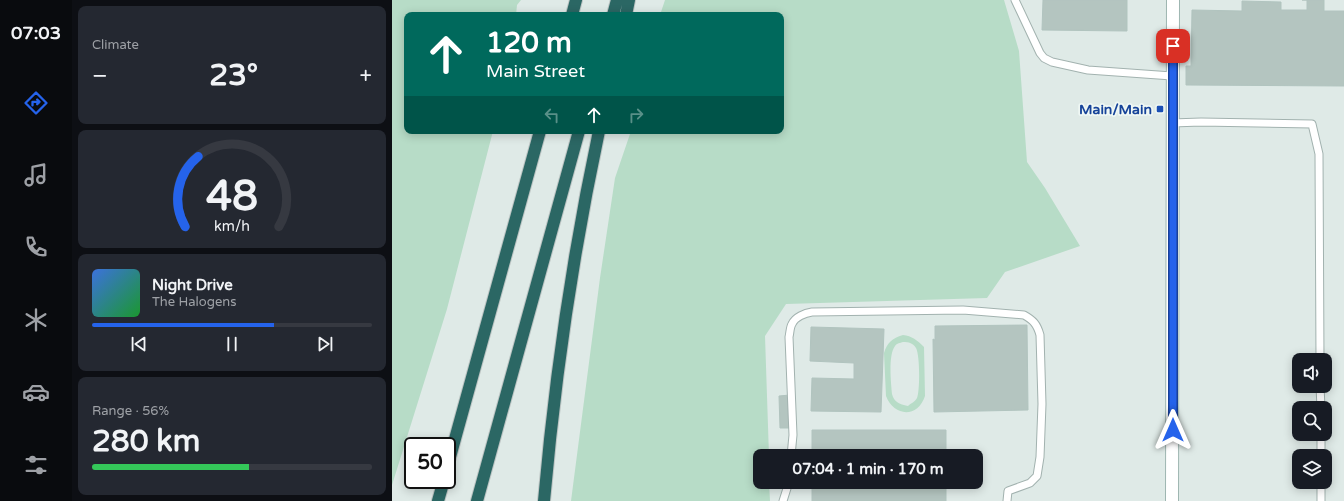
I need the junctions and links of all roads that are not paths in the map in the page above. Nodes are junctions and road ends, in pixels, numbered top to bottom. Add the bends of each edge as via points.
1 (576, 0) edge
2 (617, 0) edge
3 (629, 0) edge
4 (1015, 0) edge
5 (1173, 0) edge
6 (573, 12) edge
7 (613, 12) edge
8 (627, 12) edge
9 (1172, 76) junction
10 (1172, 123) junction
11 (539, 134) edge
12 (578, 134) edge
13 (598, 134) edge
14 (1320, 353) edge
15 (456, 437) edge
16 (792, 449) edge
17 (441, 489) edge
18 (787, 489) edge
19 (1321, 489) edge
20 (438, 501) edge
21 (477, 501) edge
22 (544, 501) edge
23 (783, 501) edge
24 (1007, 501) edge
25 (1172, 501) edge
26 (1321, 501) edge

1 - 6 highway
2 - 7 highway
3 - 8 highway
4 - 9 lane via 1040,53 1052,62 1088,70
5 - 9 main road
9 - 10 main road
10 - 14 lane via 1312,124 1319,154
10 - 25 main road
11 - 15 highway
12 - 21 highway
13 - 22 highway via 568,301 556,384
16 - 24 lane via 789,337 792,323 798,317 812,312 962,310 1024,315 1038,326 1040,335 1040,457 1037,476 1030,483 1008,491
17 - 20 highway
18 - 23 lane
19 - 26 lane

